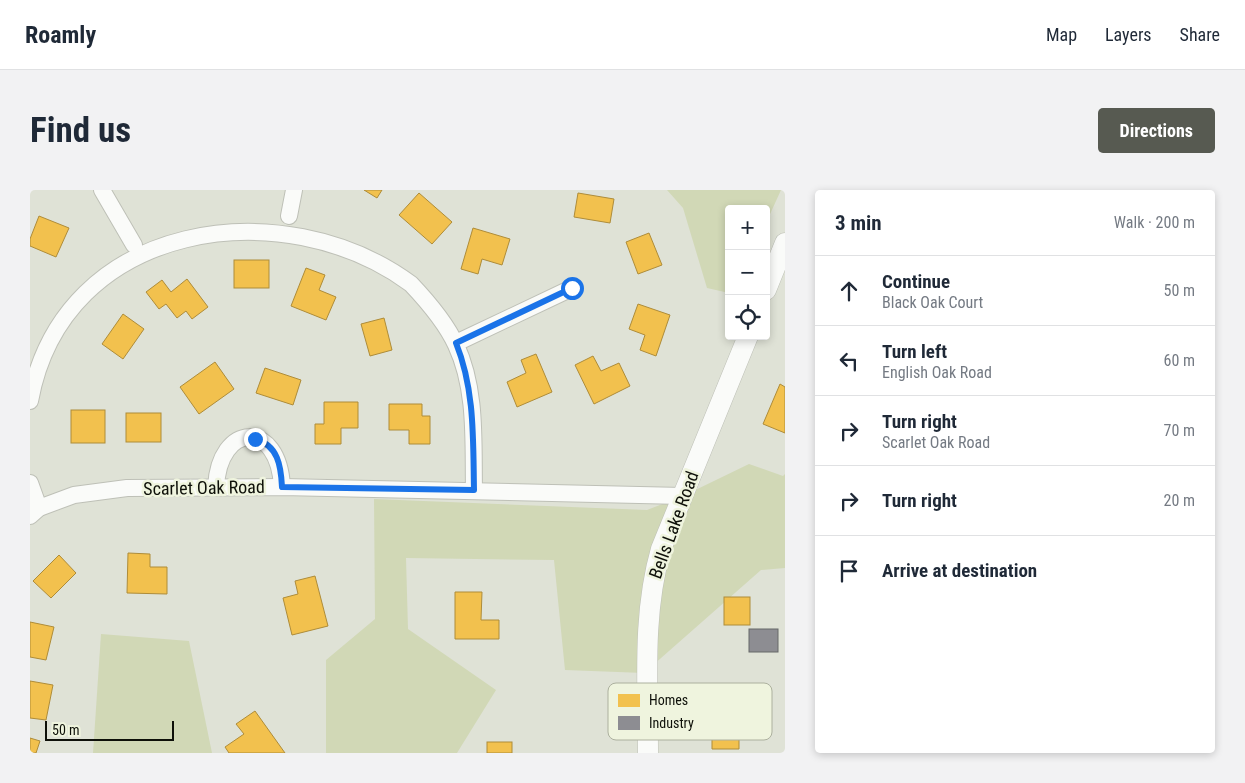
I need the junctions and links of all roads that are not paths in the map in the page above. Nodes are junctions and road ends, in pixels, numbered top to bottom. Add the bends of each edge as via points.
1 (102, 190) edge
2 (294, 190) edge
3 (273, 214) dead end
4 (185, 224) dead end
5 (337, 231) dead end
6 (785, 243) edge
7 (134, 245) junction
8 (770, 280) edge
9 (572, 288) dead end
10 (746, 340) edge
11 (456, 343) junction
12 (30, 400) edge
13 (30, 483) edge
14 (216, 487) junction
15 (282, 487) junction
16 (474, 490) junction
17 (683, 496) junction
18 (35, 512) edge
19 (648, 683) edge
20 (648, 740) edge
21 (648, 753) edge

1 - 7 street
2 - 3 street via 296,217
4 - 7 street via 159,232
5 - 11 street via 360,242 397,269 432,308
6 - 8 street
7 - 12 street via 94,279 68,310 37,367
9 - 11 street
10 - 17 street, Bells Lake Road
11 - 16 street via 470,389
13 - 18 street
14 - 15 street, Scarlet Oak Road
14 - 15 street via 219,463 228,447 235,441 249,438 266,443 276,454
14 - 18 street, Scarlet Oak Road via 97,491 74,495
15 - 16 street, Scarlet Oak Road
16 - 17 street, Scarlet Oak Road
17 - 19 street, Bells Lake Road via 661,549 648,601
20 - 21 street, Bells Lake Road

